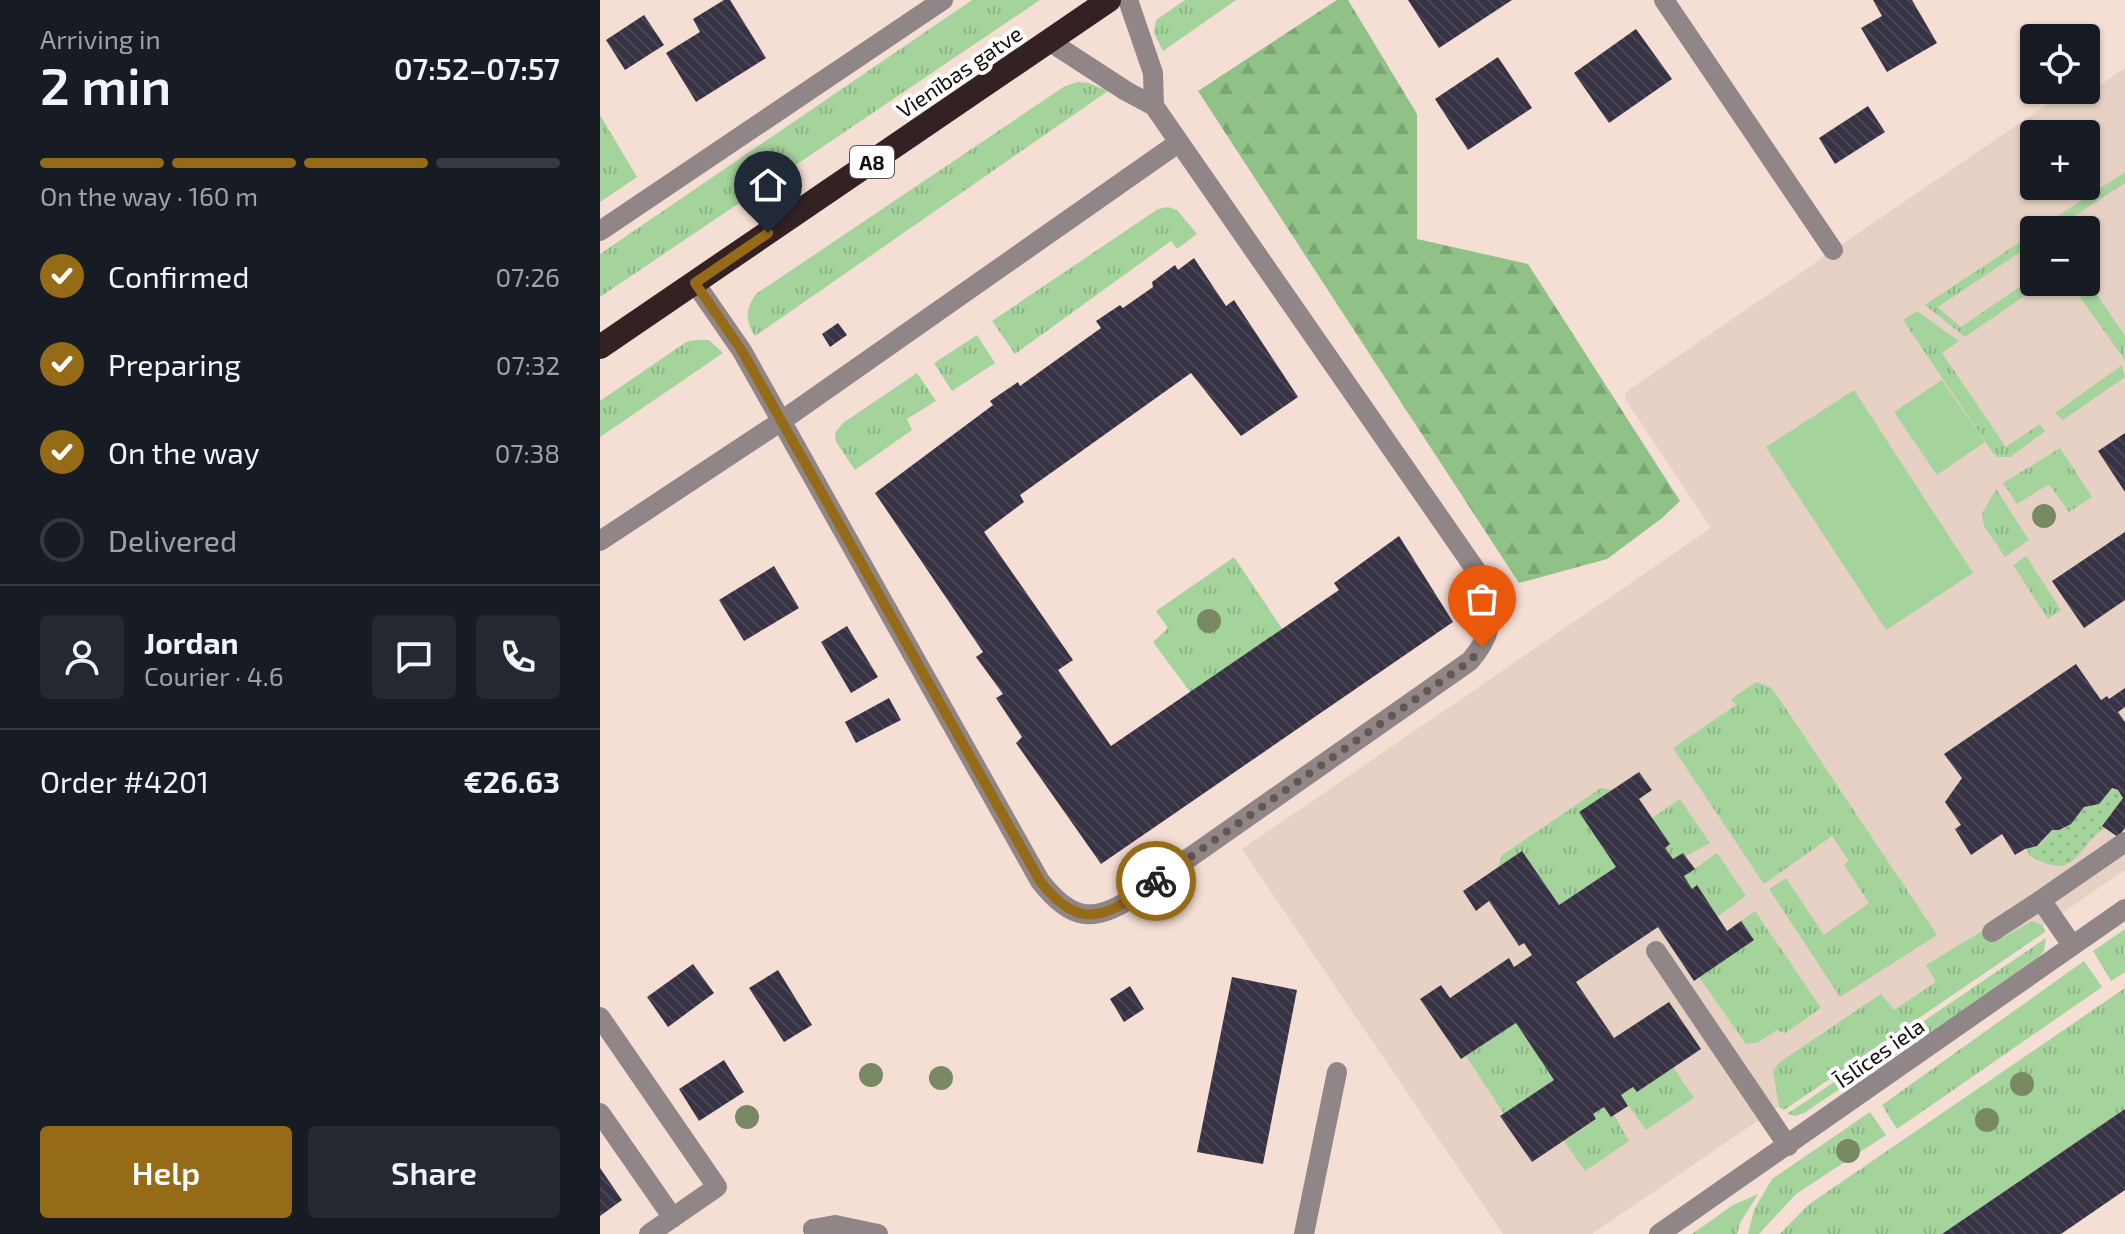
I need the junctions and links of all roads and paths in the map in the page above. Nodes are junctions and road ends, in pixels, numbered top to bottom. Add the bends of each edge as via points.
1 (1109, 0) edge
2 (1128, 0) edge
3 (1664, 0) edge
4 (933, 3) edge
5 (1049, 41) junction
6 (1154, 106) junction
7 (1178, 143) junction
8 (600, 231) edge
9 (1833, 250) dead end
10 (695, 283) junction
11 (600, 347) edge
12 (780, 422) junction
13 (600, 541) edge
14 (2125, 842) edge
15 (2041, 900) junction
16 (2125, 909) edge
17 (1992, 932) dead end
18 (2072, 945) junction
19 (1656, 951) dead end
20 (600, 1017) edge
21 (1337, 1072) dead end
22 (600, 1113) edge
23 (1788, 1146) junction
24 (673, 1218) junction
25 (815, 1232) edge
26 (649, 1234) edge
27 (878, 1234) edge
28 (1304, 1234) edge
29 (1659, 1234) edge

1 - 5 highway, Vienības gatve / A8
2 - 6 street via 1153,73
3 - 9 street
4 - 8 street
5 - 6 street
5 - 10 highway, Vienības gatve / A8
6 - 7 street
7 - 12 street
7 - 12 street via 1489,589 1492,610 1489,633 1470,661 1132,898 1100,915 1079,912 1057,903 1040,881
10 - 11 highway, Vienības gatve / A8
10 - 12 street via 742,351
12 - 13 street
14 - 15 street
15 - 17 street
15 - 18 street
16 - 18 street, Īslīces iela
18 - 23 street, Īslīces iela
19 - 23 street
20 - 24 street via 717,1187
21 - 28 street
22 - 24 street
23 - 29 street, Īslīces iela
24 - 26 street
25 - 27 street via 835,1225

